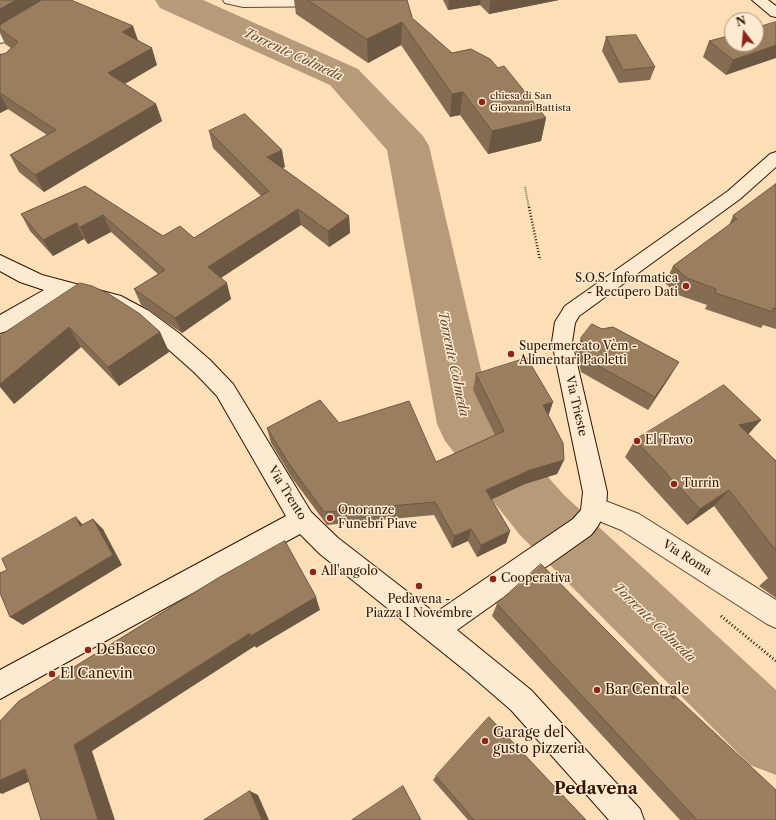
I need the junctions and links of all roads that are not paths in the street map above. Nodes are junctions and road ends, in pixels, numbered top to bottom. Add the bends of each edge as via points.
1 (64, 0) edge
2 (230, 0) edge
3 (356, 1) edge
4 (2, 46) edge
5 (776, 158) edge
6 (0, 262) edge
7 (65, 288) junction
8 (0, 324) edge
9 (588, 517) junction
10 (302, 520) junction
11 (776, 615) edge
12 (435, 629) junction
13 (0, 685) edge
14 (629, 820) edge

1 - 4 main road
2 - 3 main road via 243,3
5 - 9 main road, Via Trieste via 734,195 584,301 572,311 565,322 562,342 595,492
6 - 7 main road, Via Trento via 25,276
7 - 8 main road
7 - 10 main road, Via Trento via 131,309 210,373 224,390
9 - 11 main road, Via Roma via 630,522
9 - 12 main road
10 - 12 main road, Via Trento via 329,546
10 - 13 main road
12 - 14 main road, Via Trento via 521,700

